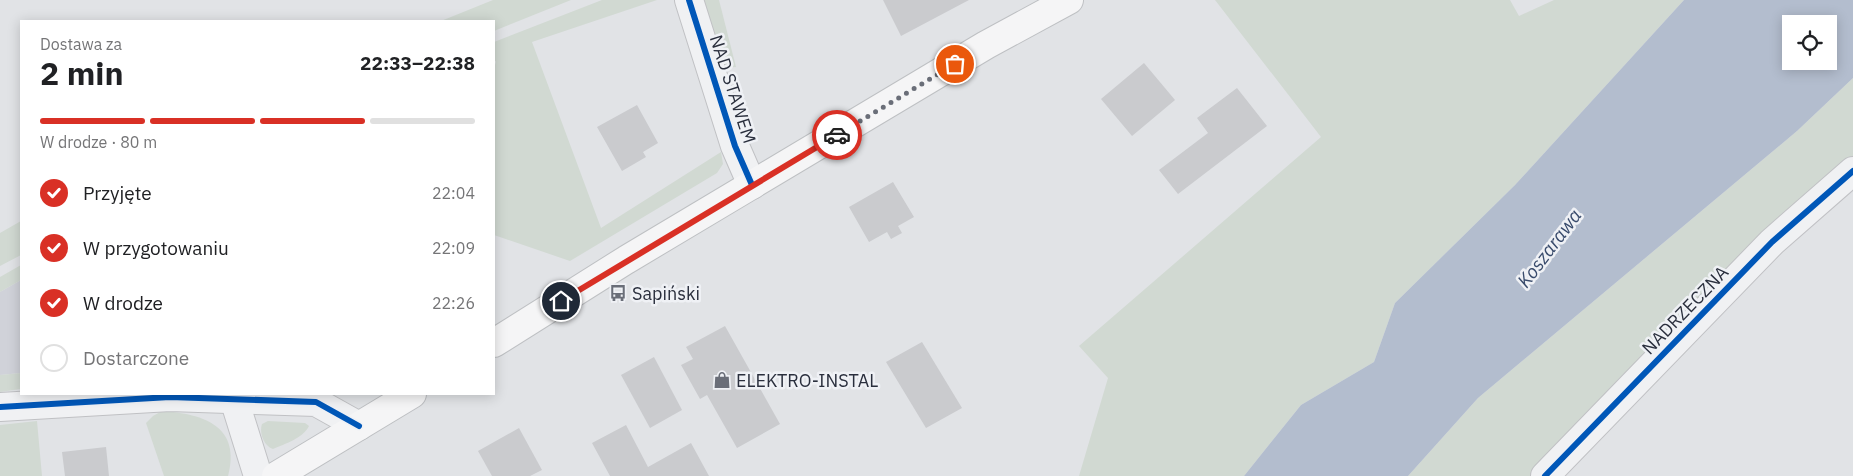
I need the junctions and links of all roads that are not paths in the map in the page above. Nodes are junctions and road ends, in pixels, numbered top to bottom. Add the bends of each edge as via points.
1 (690, 0) edge
2 (1069, 0) edge
3 (1853, 171) edge
4 (752, 185) junction
5 (495, 342) edge
6 (410, 395) edge
7 (234, 399) junction
8 (0, 407) edge
9 (359, 426) junction
10 (258, 476) edge
11 (276, 476) edge
12 (1545, 476) edge

1 - 4 street, NAD STAWEM via 735,146
2 - 4 main road via 986,45
3 - 12 street, NADRZECZNA via 1772,242
4 - 5 main road
6 - 9 main road
7 - 8 street via 170,397
7 - 9 street via 316,402
7 - 10 street
9 - 11 main road

